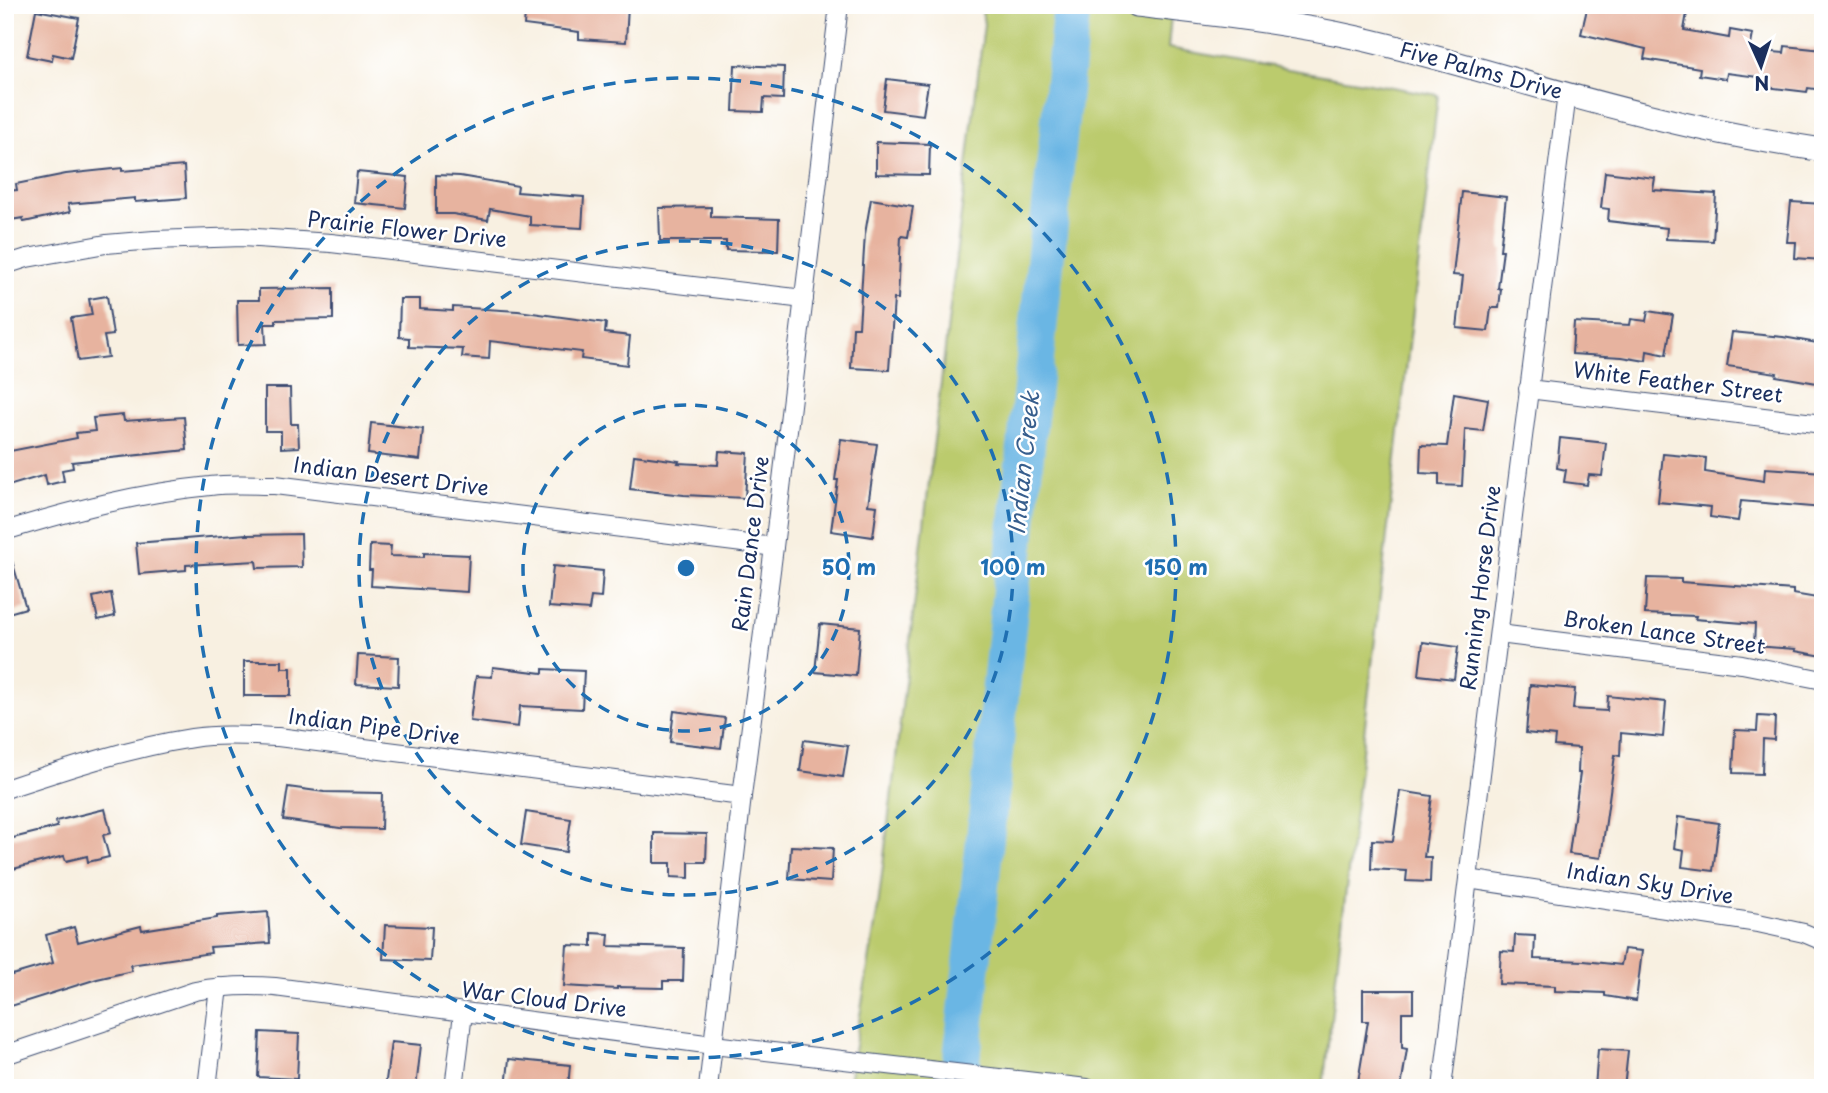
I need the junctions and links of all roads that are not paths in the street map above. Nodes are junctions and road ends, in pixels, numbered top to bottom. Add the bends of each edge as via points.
1 (839, 5) edge
2 (1146, 6) edge
3 (1567, 94) junction
4 (1823, 150) edge
5 (5, 265) edge
6 (804, 299) junction
7 (1528, 389) junction
8 (1823, 424) edge
9 (5, 531) edge
10 (774, 547) junction
11 (1499, 634) junction
12 (1823, 680) edge
13 (5, 789) edge
14 (742, 796) junction
15 (1468, 879) junction
16 (1823, 941) edge
17 (219, 987) junction
18 (463, 1013) junction
19 (713, 1045) junction
20 (5, 1055) edge
21 (1082, 1087) edge
22 (207, 1088) edge
23 (454, 1088) edge
24 (708, 1088) edge
25 (1442, 1088) edge

1 - 6 street, Rain Dance Drive
2 - 3 street, Five Palms Drive via 1356,38
3 - 4 street, Five Palms Drive via 1744,138
3 - 7 street, Running Horse Drive
5 - 6 street, Prairie Flower Drive via 106,244 243,237 331,243
6 - 10 street, Rain Dance Drive
7 - 8 street, White Feather Street
7 - 11 street, Running Horse Drive
9 - 10 street, Indian Desert Drive via 140,495 213,485 275,485
10 - 14 street, Rain Dance Drive
11 - 12 street, Broken Lance Street via 1742,664
11 - 15 street, Running Horse Drive
13 - 14 street, Indian Pipe Drive via 105,757 192,738 240,735
14 - 19 street, Rain Dance Drive
15 - 16 street, Indian Sky Drive via 1758,923
15 - 25 street, Running Horse Drive
17 - 18 street, War Cloud Drive via 275,987
17 - 20 street, War Cloud Drive
17 - 22 street
18 - 19 street, War Cloud Drive
18 - 23 street
19 - 21 street, War Cloud Drive
19 - 24 street, Rain Dance Drive

